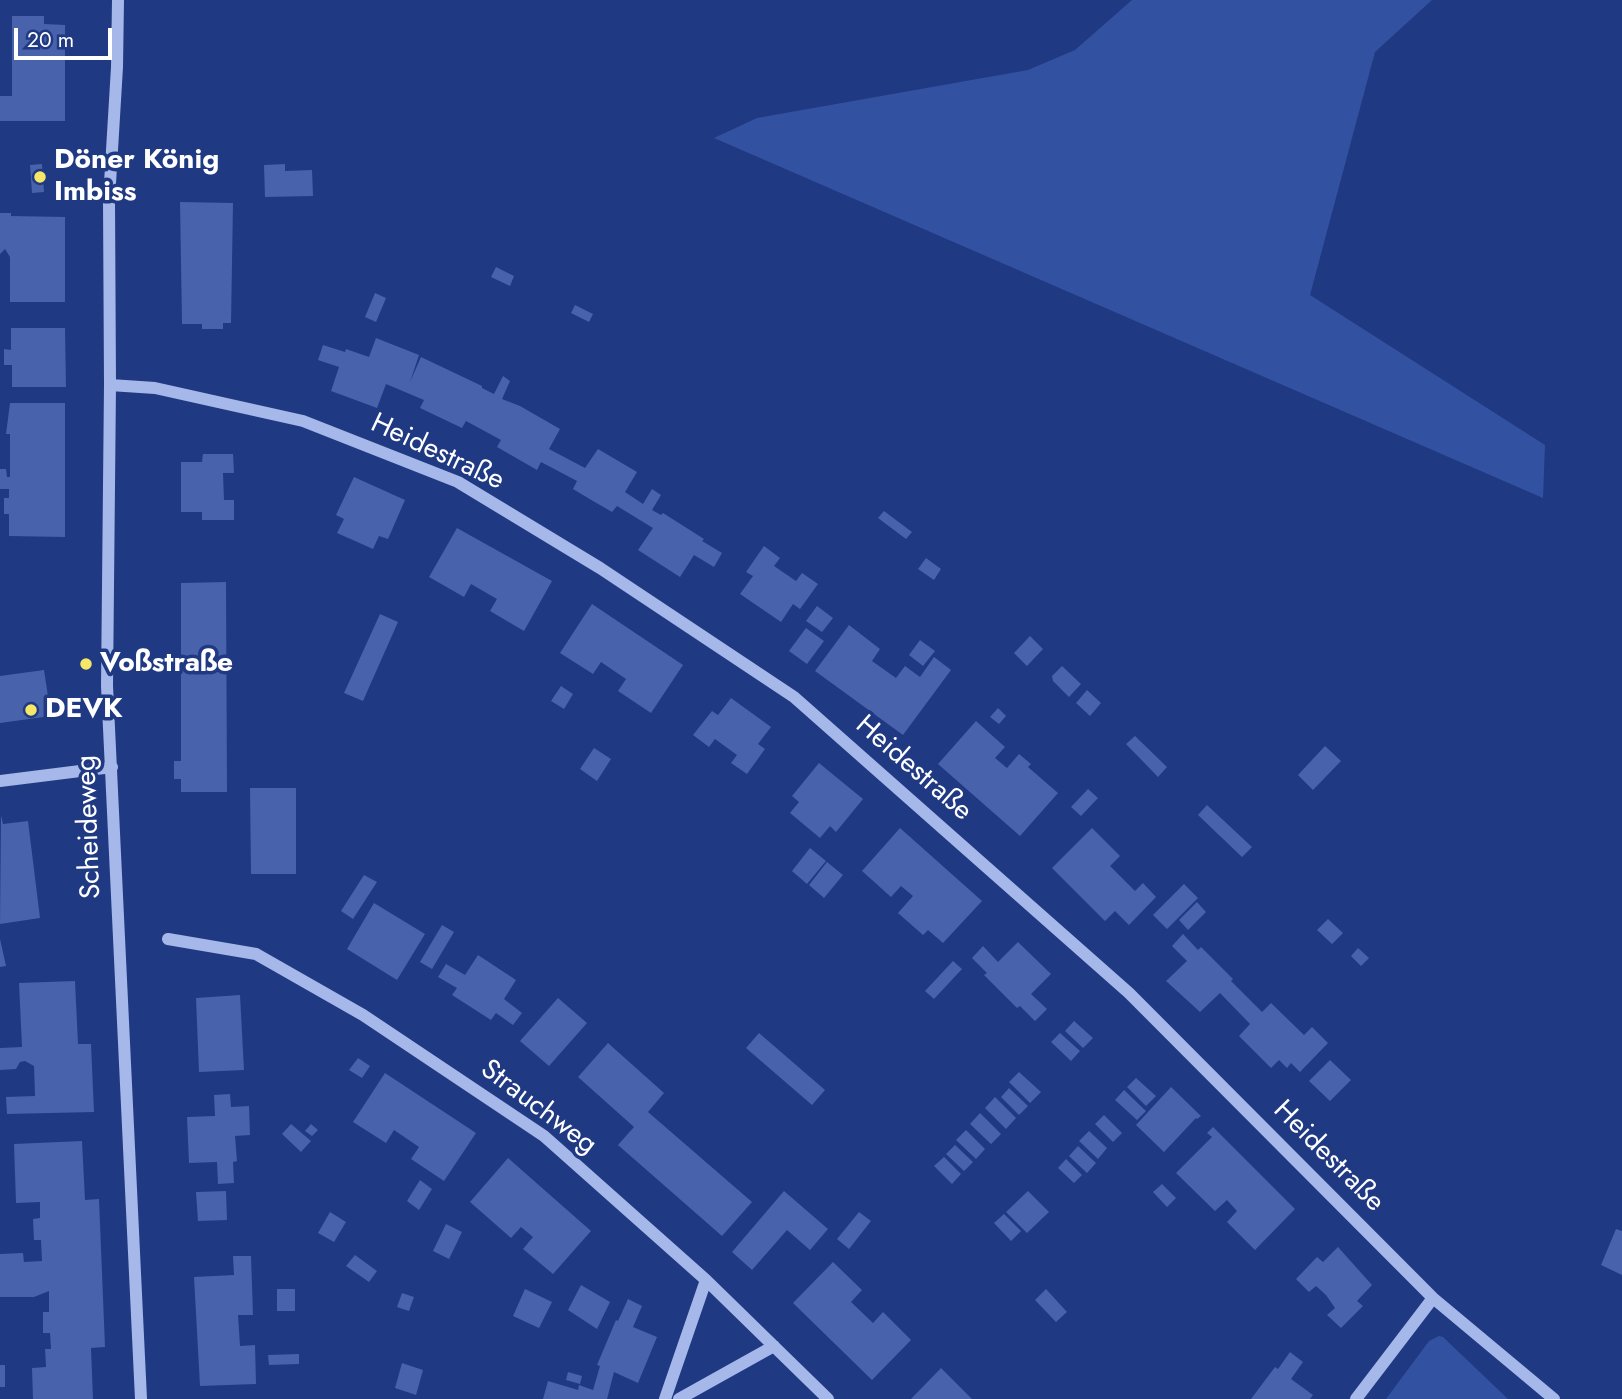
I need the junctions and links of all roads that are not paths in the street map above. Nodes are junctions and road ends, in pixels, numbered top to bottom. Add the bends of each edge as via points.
1 (118, 0) edge
2 (110, 385) junction
3 (113, 767) junction
4 (0, 780) edge
5 (168, 939) dead end
6 (706, 1280) junction
7 (1433, 1298) junction
8 (774, 1346) junction
9 (141, 1399) edge
10 (664, 1399) edge
11 (679, 1399) edge
12 (828, 1399) edge
13 (1356, 1399) edge
14 (1554, 1399) edge

1 - 2 street, Scheideweg via 109,200
2 - 3 street, Scheideweg via 107,686
2 - 7 street, Heidestraße via 155,388 303,421 458,482 600,568 794,697 1129,993
3 - 4 street
3 - 9 street, Scheideweg
5 - 6 street, Strauchweg via 256,954 363,1015 544,1136
6 - 8 street, Strauchweg
6 - 10 street
7 - 13 street
7 - 14 street, Heidestraße
8 - 11 street
8 - 12 street, Strauchweg

